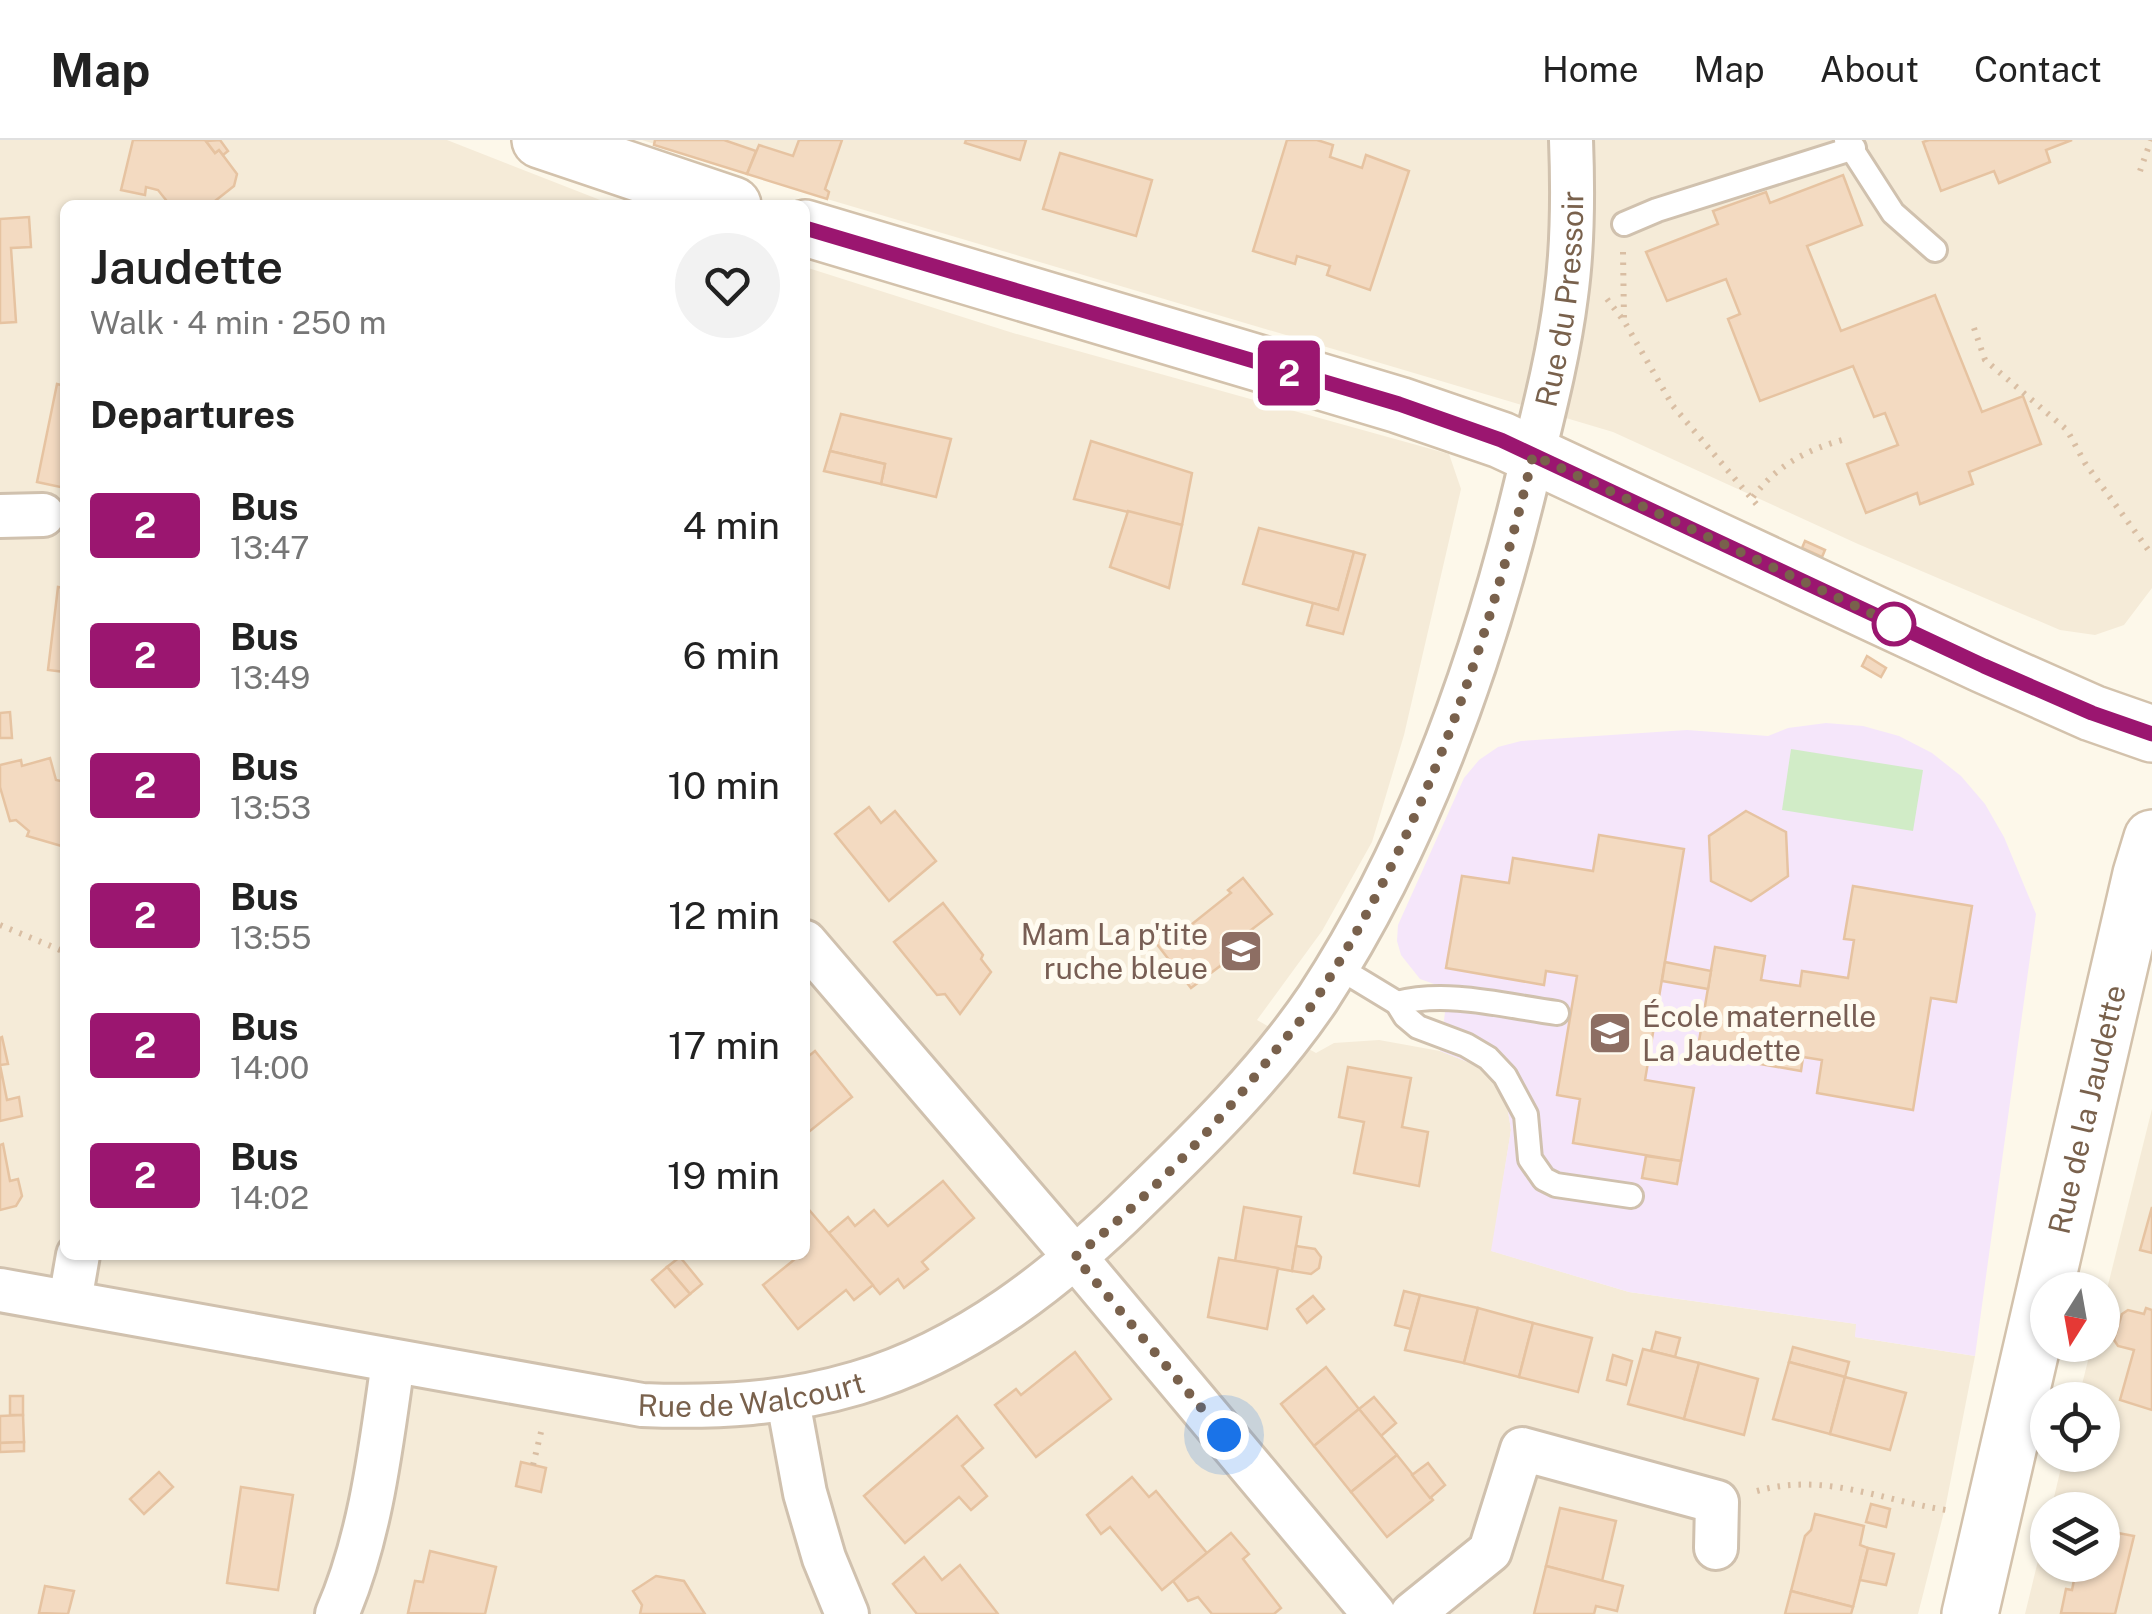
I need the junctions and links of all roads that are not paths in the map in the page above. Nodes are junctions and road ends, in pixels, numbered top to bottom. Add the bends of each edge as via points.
1 (540, 140) edge
2 (1571, 140) edge
3 (1850, 144) edge
4 (718, 200) edge
5 (1624, 224) road end
6 (810, 229) edge
7 (1935, 250) dead end
8 (1533, 455) junction
9 (43, 515) dead end
10 (0, 516) edge
11 (2152, 734) edge
12 (2152, 838) edge
13 (1336, 966) junction
14 (813, 967) edge
15 (1398, 1003) junction
16 (1557, 1013) dead end
17 (1631, 1196) dead end
18 (1075, 1257) junction
19 (77, 1260) edge
20 (0, 1290) edge
21 (70, 1301) junction
22 (393, 1362) junction
23 (788, 1401) junction
24 (1716, 1548) dead end
25 (336, 1614) edge
26 (847, 1614) edge
27 (1374, 1614) edge
28 (1412, 1614) edge
29 (1970, 1614) edge

1 - 4 street
2 - 8 street, Rue du Pressoir via 1566,296
3 - 5 lane
3 - 7 lane via 1893,214
6 - 8 street via 1399,404
8 - 11 street via 1984,666
8 - 13 street, Rue de Walcourt via 1497,597 1460,706 1396,856
9 - 10 street
12 - 29 street, Rue de la Jaudette
13 - 15 lane
13 - 18 street, Rue de Walcourt via 1243,1093
14 - 18 street
15 - 16 lane via 1447,998
15 - 17 lane via 1418,1027 1466,1045 1505,1076 1526,1115 1530,1160 1544,1179
18 - 23 street, Rue de Walcourt via 978,1330 860,1382
18 - 27 street
19 - 21 street
20 - 21 street, Rue de Walcourt
21 - 22 street, Rue de Walcourt
22 - 23 street, Rue de Walcourt via 642,1405
22 - 25 street via 366,1518
23 - 26 street via 804,1494
24 - 28 street via 1718,1502 1522,1449 1490,1551

